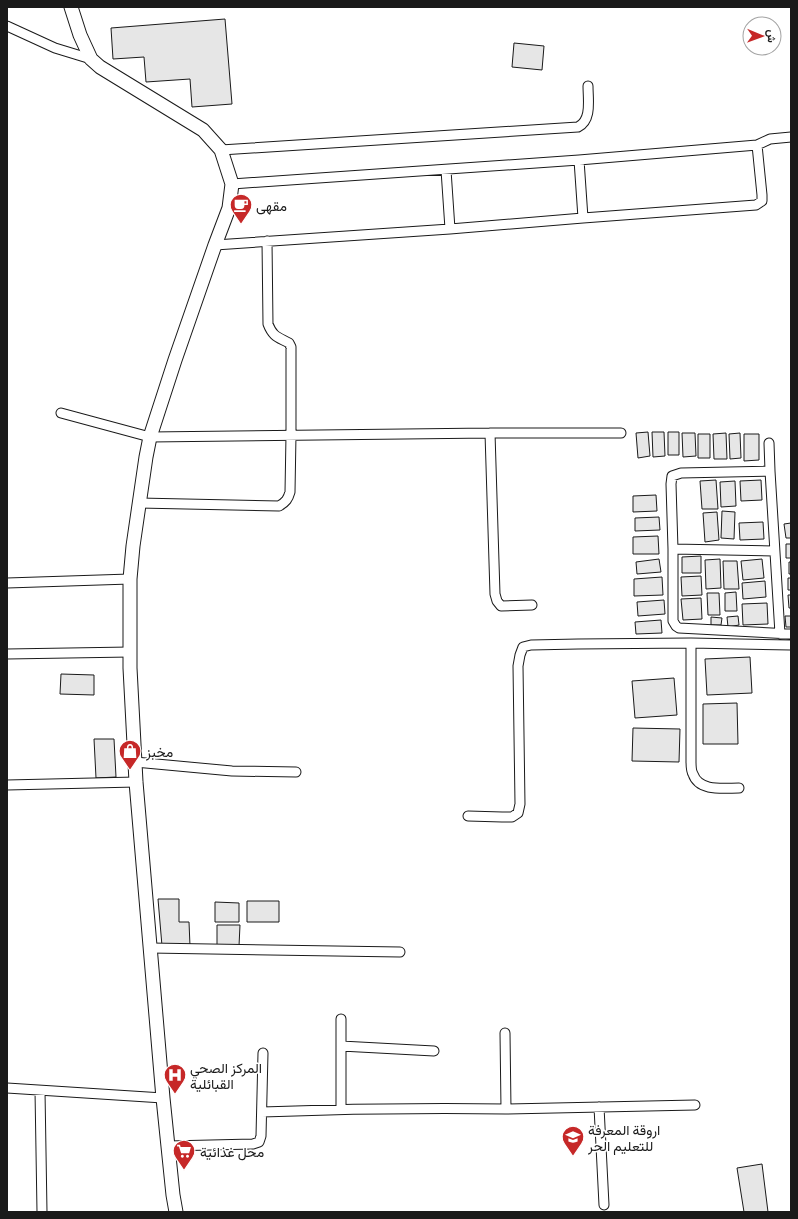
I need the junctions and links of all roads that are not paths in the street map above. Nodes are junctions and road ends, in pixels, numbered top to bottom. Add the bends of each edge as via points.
1 (71, 7) edge
2 (7, 26) edge
3 (91, 59) junction
4 (588, 86) dead end
5 (791, 137) edge
6 (757, 145) junction
7 (221, 150) junction
8 (579, 160) junction
9 (446, 170) junction
10 (232, 184) junction
11 (583, 218) junction
12 (450, 229) junction
13 (266, 241) junction
14 (214, 245) junction
15 (61, 413) dead end
16 (490, 433) junction
17 (621, 433) dead end
18 (291, 435) junction
19 (150, 437) junction
20 (769, 443) dead end
21 (770, 471) junction
22 (139, 503) junction
23 (673, 549) junction
24 (774, 551) junction
25 (130, 579) junction
26 (7, 583) edge
27 (532, 605) dead end
28 (780, 634) junction
29 (791, 634) edge
30 (691, 643) junction
31 (791, 645) edge
32 (130, 652) junction
33 (7, 654) edge
34 (135, 762) junction
35 (296, 772) dead end
36 (136, 782) junction
37 (7, 785) edge
38 (739, 788) dead end
39 (468, 816) dead end
40 (150, 948) junction
41 (400, 952) dead end
42 (340, 1019) dead end
43 (505, 1033) dead end
44 (341, 1046) junction
45 (434, 1051) dead end
46 (263, 1053) dead end
47 (7, 1088) edge
48 (40, 1091) junction
49 (163, 1098) junction
50 (695, 1105) dead end
51 (600, 1107) junction
52 (341, 1109) junction
53 (506, 1109) junction
54 (262, 1112) junction
55 (168, 1146) junction
56 (604, 1204) dead end
57 (42, 1212) edge
58 (176, 1212) edge

1 - 3 main road
2 - 3 street via 55,48
3 - 7 main road via 203,130
4 - 7 street via 588,112 586,120 578,127
5 - 6 street via 770,139
6 - 8 street
6 - 11 street via 762,201 756,205
7 - 10 main road
8 - 9 street
8 - 11 street
9 - 10 street
9 - 12 street
10 - 14 main road via 229,208
11 - 12 street
12 - 13 street
13 - 14 street
13 - 18 street via 268,324 271,332 289,342 291,347
14 - 19 main road
15 - 19 street
16 - 17 street
16 - 18 street
16 - 27 street via 495,594 501,606
18 - 19 street
18 - 22 street via 290,492 288,499 279,506
19 - 22 main road
20 - 21 street
21 - 23 street via 681,472 672,476
21 - 24 street
22 - 25 main road
23 - 24 street
23 - 28 street via 673,621 676,626
24 - 28 street
25 - 26 street
25 - 32 main road
28 - 29 street
30 - 31 street
30 - 38 street via 693,774 698,782 707,788
30 - 39 street via 562,644 523,647 518,666 518,813 512,817
32 - 33 street
32 - 34 main road
34 - 35 street via 232,771
34 - 36 main road
36 - 37 street
36 - 40 main road
40 - 41 street
40 - 49 main road
42 - 44 street
43 - 53 street
44 - 45 street
44 - 52 street
46 - 54 street
47 - 48 street
48 - 49 street
48 - 57 street
49 - 55 main road
50 - 51 street
51 - 53 street
51 - 56 street
52 - 53 street
52 - 54 street
54 - 55 street via 259,1142
55 - 58 main road

